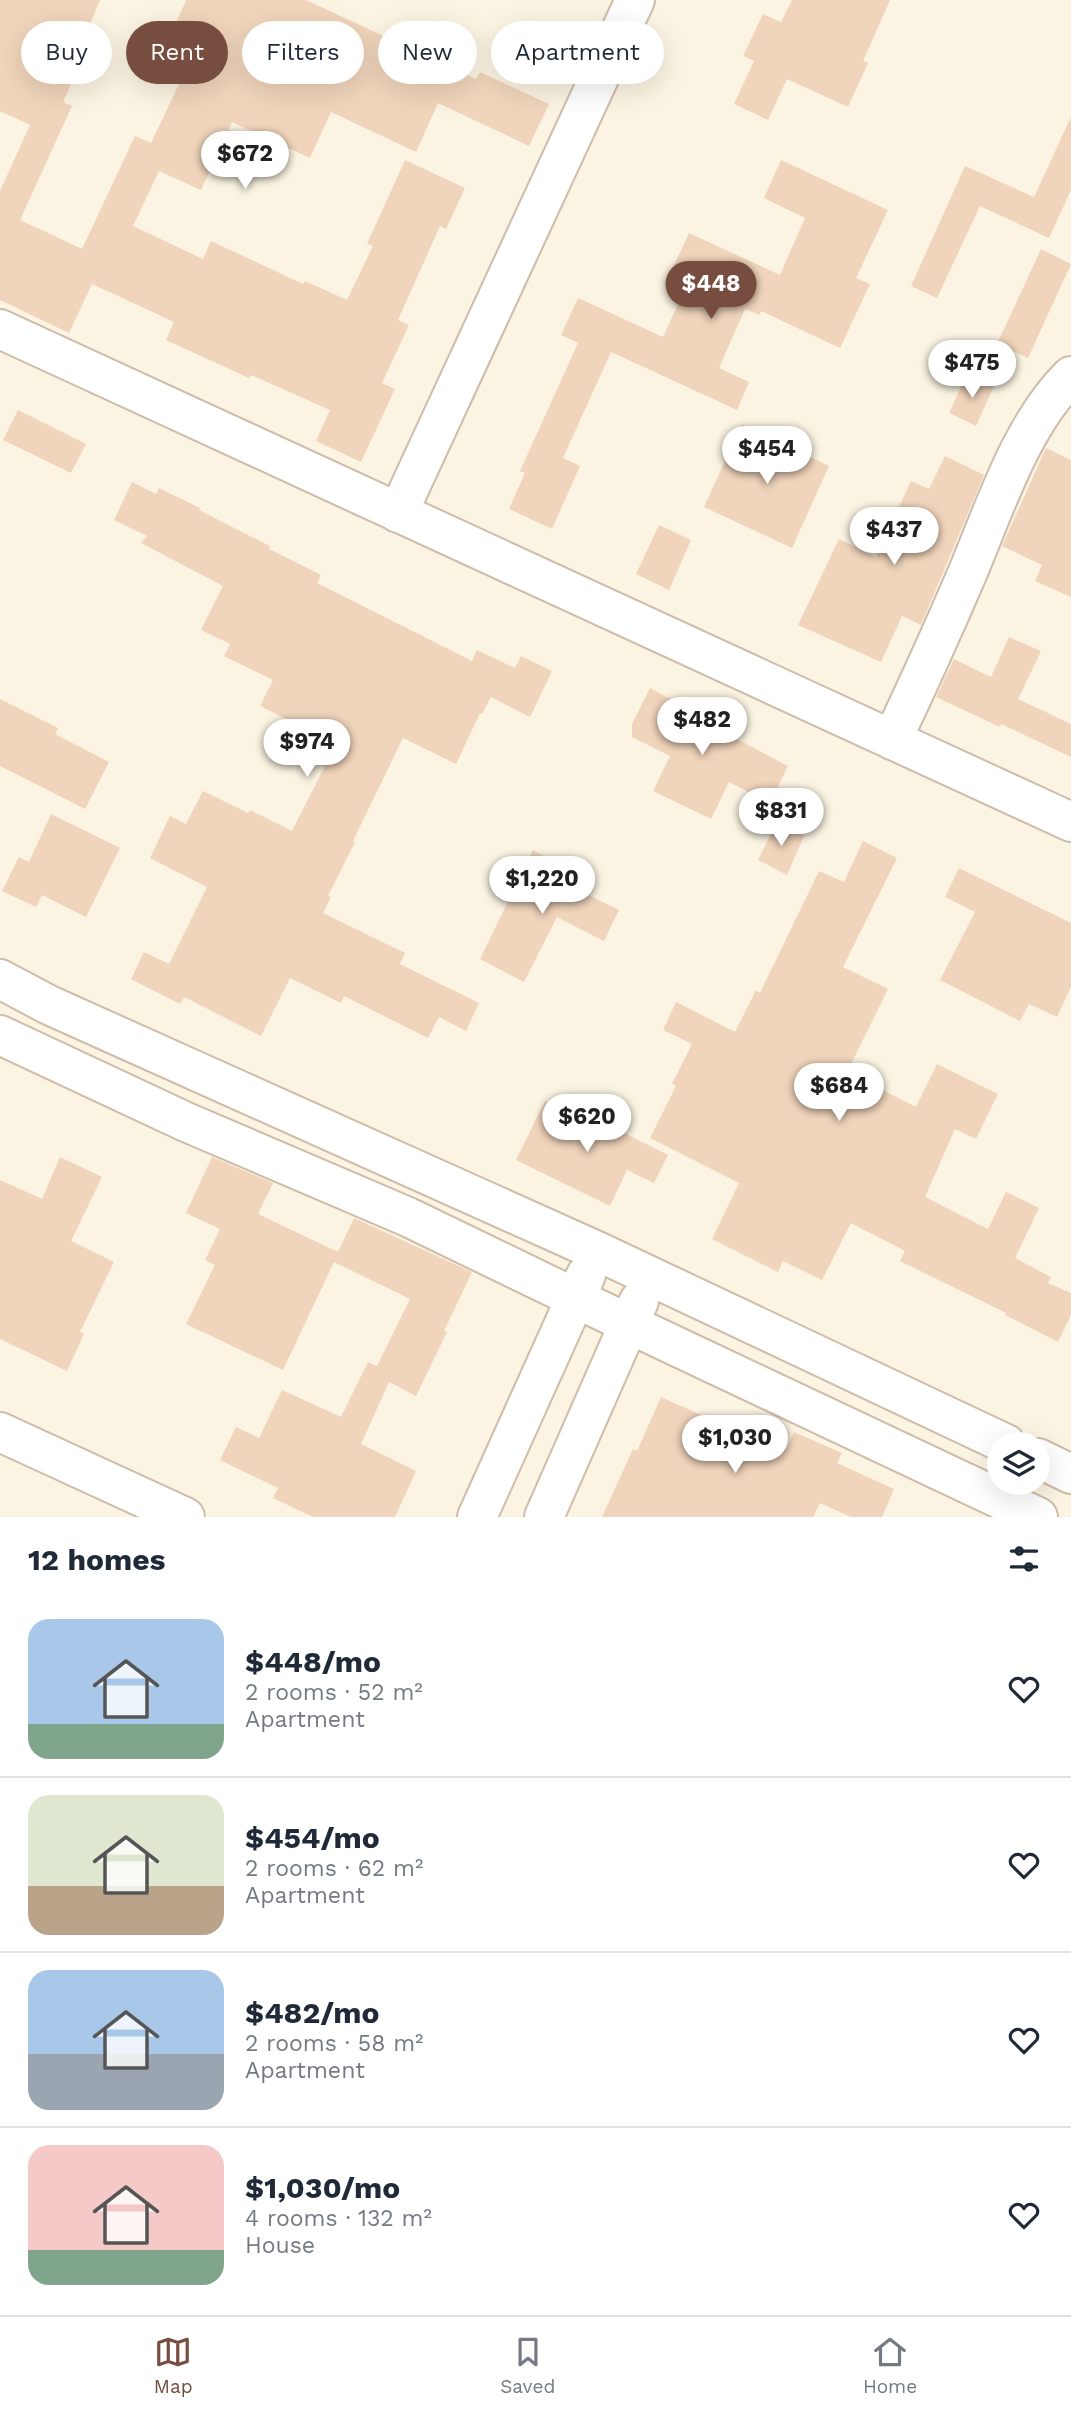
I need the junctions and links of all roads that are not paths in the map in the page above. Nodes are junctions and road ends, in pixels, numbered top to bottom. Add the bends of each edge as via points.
1 (635, 0) edge
2 (0, 330) edge
3 (1071, 376) edge
4 (398, 513) junction
5 (892, 740) junction
6 (1071, 822) edge
7 (0, 979) edge
8 (0, 1035) edge
9 (597, 1251) junction
10 (649, 1277) junction
11 (575, 1298) junction
12 (629, 1324) junction
13 (0, 1432) edge
14 (987, 1435) edge
15 (1050, 1464) edge
16 (1071, 1474) edge
17 (185, 1517) edge
18 (477, 1517) edge
19 (544, 1517) edge
20 (1038, 1517) edge

1 - 4 street
2 - 4 street
3 - 5 street via 1057,390 1017,454
4 - 5 street
5 - 6 street
7 - 9 street
8 - 11 street via 186,1122 408,1217
9 - 10 street
9 - 11 street
10 - 12 street
10 - 14 street
11 - 12 street
11 - 18 street
12 - 19 street
12 - 20 street
13 - 17 street
15 - 16 street

